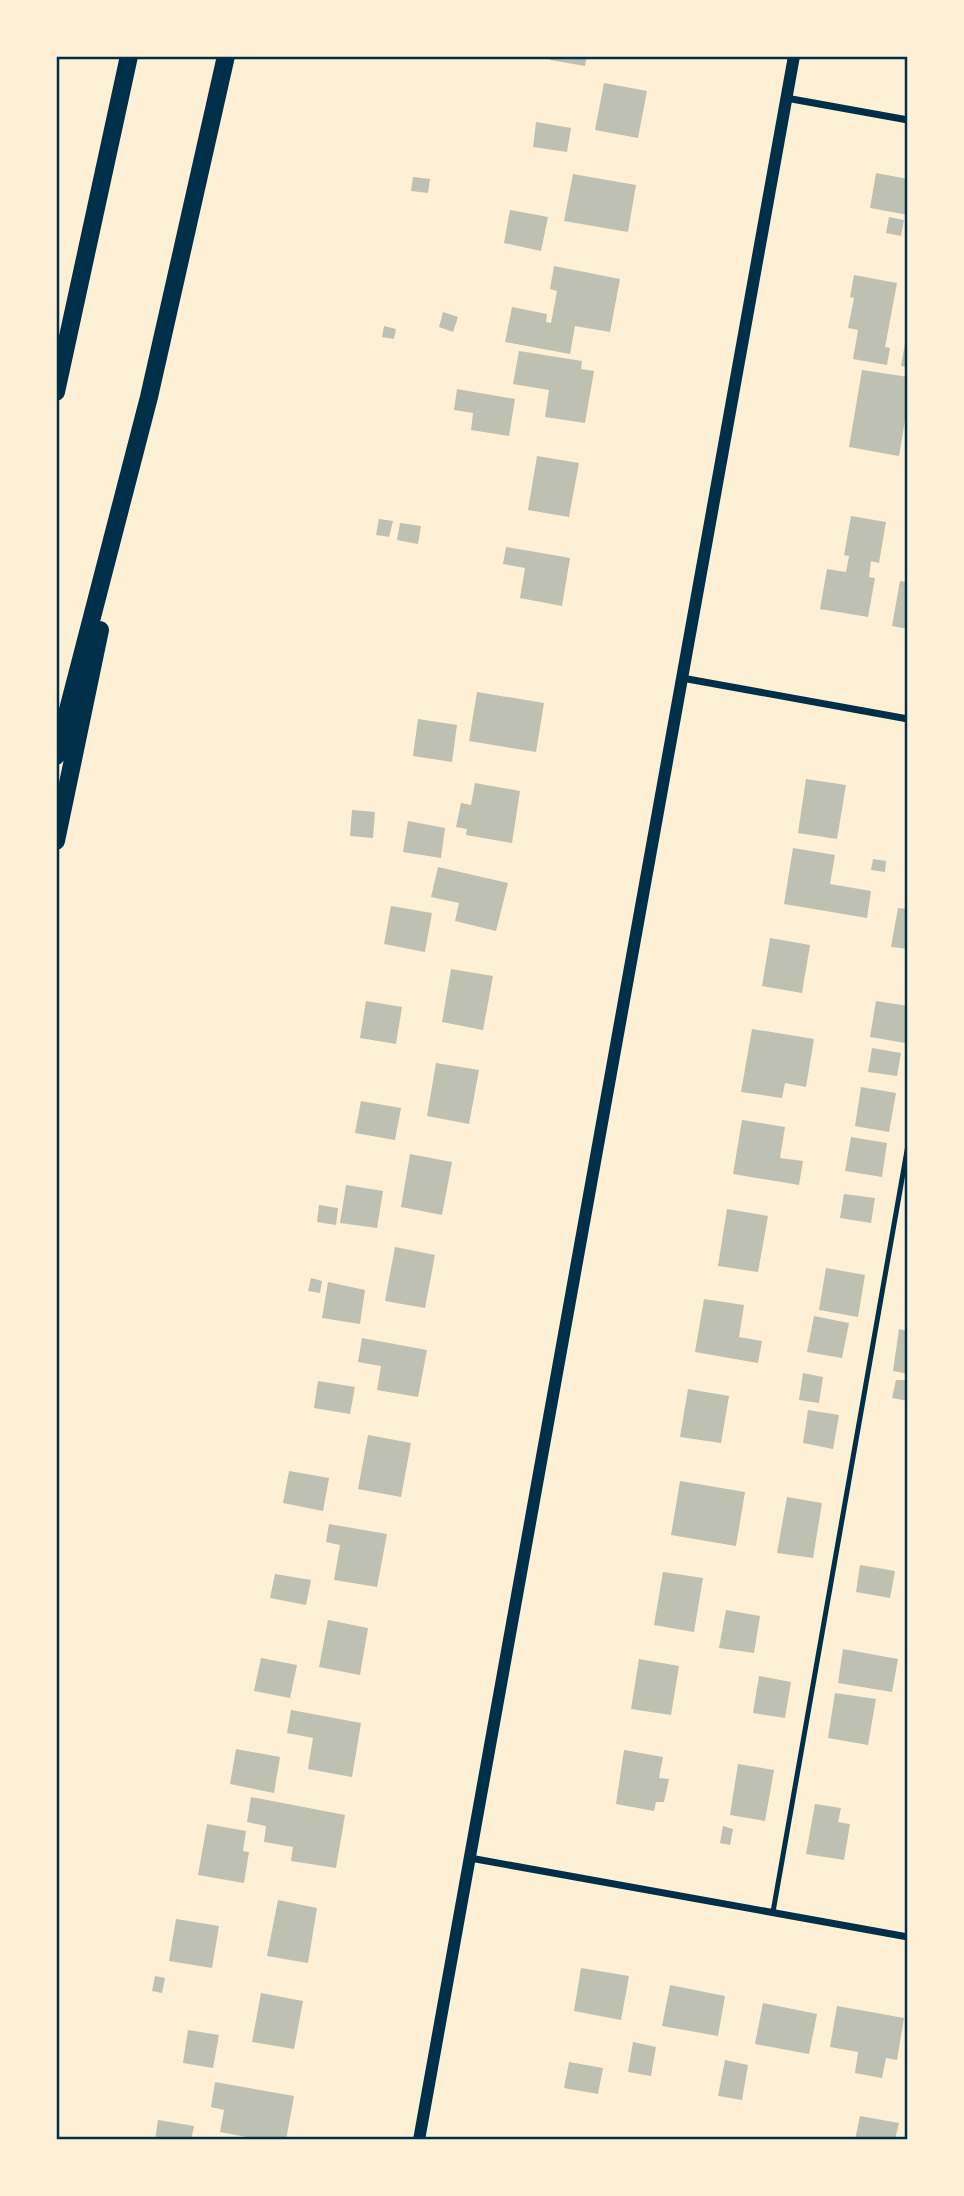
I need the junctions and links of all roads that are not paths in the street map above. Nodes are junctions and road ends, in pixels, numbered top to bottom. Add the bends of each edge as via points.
1 (129, 56) edge
2 (226, 56) edge
3 (793, 56) edge
4 (786, 99) junction
5 (908, 120) edge
6 (56, 393) edge
7 (149, 397) junction
8 (682, 678) junction
9 (908, 719) edge
10 (56, 756) edge
11 (56, 841) edge
12 (908, 1145) edge
13 (470, 1858) junction
14 (773, 1912) junction
15 (908, 1937) edge
16 (419, 2140) edge

1 - 6 main road
2 - 7 main road
3 - 4 street
4 - 5 street
4 - 8 street
7 - 10 main road
7 - 11 main road
8 - 9 street
8 - 13 street
12 - 14 lane
13 - 14 street
13 - 16 street
14 - 15 street

